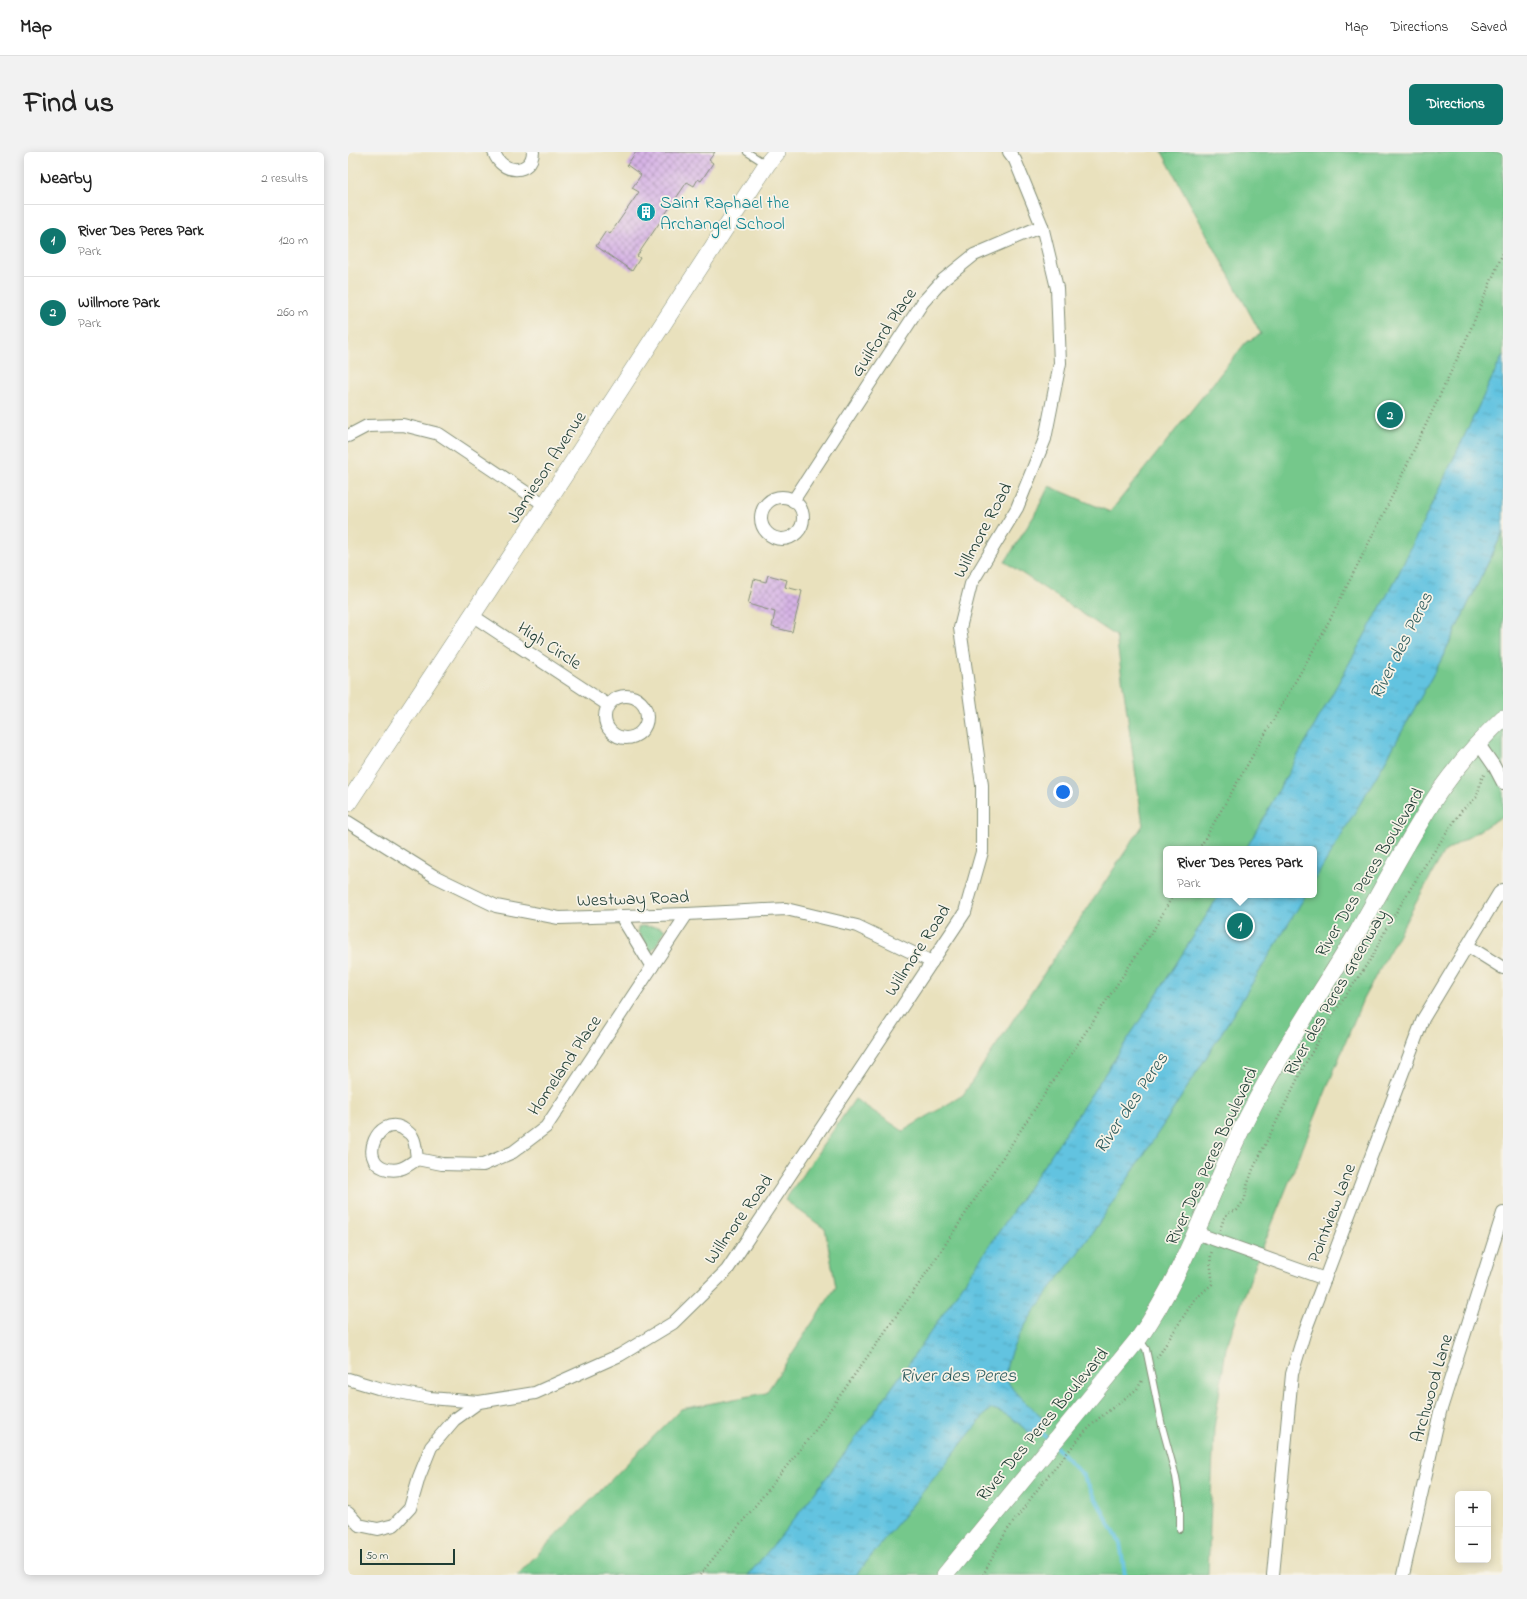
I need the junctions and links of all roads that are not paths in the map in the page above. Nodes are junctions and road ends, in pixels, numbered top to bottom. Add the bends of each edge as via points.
1 (494, 152) edge
2 (533, 152) edge
3 (747, 152) edge
4 (1009, 152) edge
5 (772, 158) edge
6 (1042, 226) junction
7 (348, 436) edge
8 (794, 501) dead end
9 (545, 505) junction
10 (473, 616) junction
11 (608, 705) dead end
12 (1503, 718) edge
13 (1478, 743) junction
14 (1503, 783) edge
15 (348, 803) edge
16 (348, 822) edge
17 (1503, 890) edge
18 (687, 914) junction
19 (621, 916) junction
20 (1468, 946) junction
21 (932, 962) junction
22 (652, 968) junction
23 (1503, 968) edge
24 (417, 1159) dead end
25 (1503, 1213) edge
26 (1196, 1233) junction
27 (1325, 1279) junction
28 (1139, 1338) junction
29 (348, 1379) edge
30 (479, 1402) junction
31 (348, 1513) edge
32 (1180, 1529) dead end
33 (945, 1575) edge
34 (1273, 1575) edge
35 (1403, 1575) edge

1 - 2 street via 496,160 511,170 528,163
3 - 5 lane
4 - 6 street, Willmore Road via 1015,160
5 - 9 main road, Jamieson Avenue
6 - 8 street, Guilford Place via 974,255 943,280 923,302
6 - 21 street, Willmore Road via 1058,288 1060,363 1045,439 1017,508 971,584 960,628 982,785 982,852 964,912
7 - 9 street via 367,426 403,425 439,434
9 - 10 main road, Jamieson Avenue
10 - 11 street, High Circle
10 - 15 main road, Jamieson Avenue
12 - 13 main road, River Des Peres Boulevard
13 - 14 street
13 - 26 main road, River Des Peres Boulevard via 1429,808 1265,1084 1234,1146
16 - 19 street, Westway Road via 434,876 496,906 559,918
17 - 20 street, Pointview Lane
18 - 19 street, Westway Road
18 - 21 street, Westway Road via 786,909 857,926
18 - 22 street, Homeland Place
19 - 22 street
20 - 23 street
20 - 27 street, Pointview Lane via 1423,1019
21 - 30 street, Willmore Road via 727,1270 672,1323 620,1355 535,1393
22 - 24 street, Homeland Place via 546,1127 513,1152 484,1165 442,1164
25 - 35 street, Archwood Lane via 1440,1412
26 - 27 street
26 - 28 main road, River Des Peres Boulevard via 1161,1306
27 - 34 street, Pointview Lane via 1292,1374
28 - 32 lane via 1146,1349 1176,1478 1180,1502
28 - 33 main road, River Des Peres Boulevard
29 - 30 street, Willmore Road via 430,1398
30 - 31 street, Willmore Road via 454,1420 431,1447 410,1508 394,1525 378,1529 359,1524

